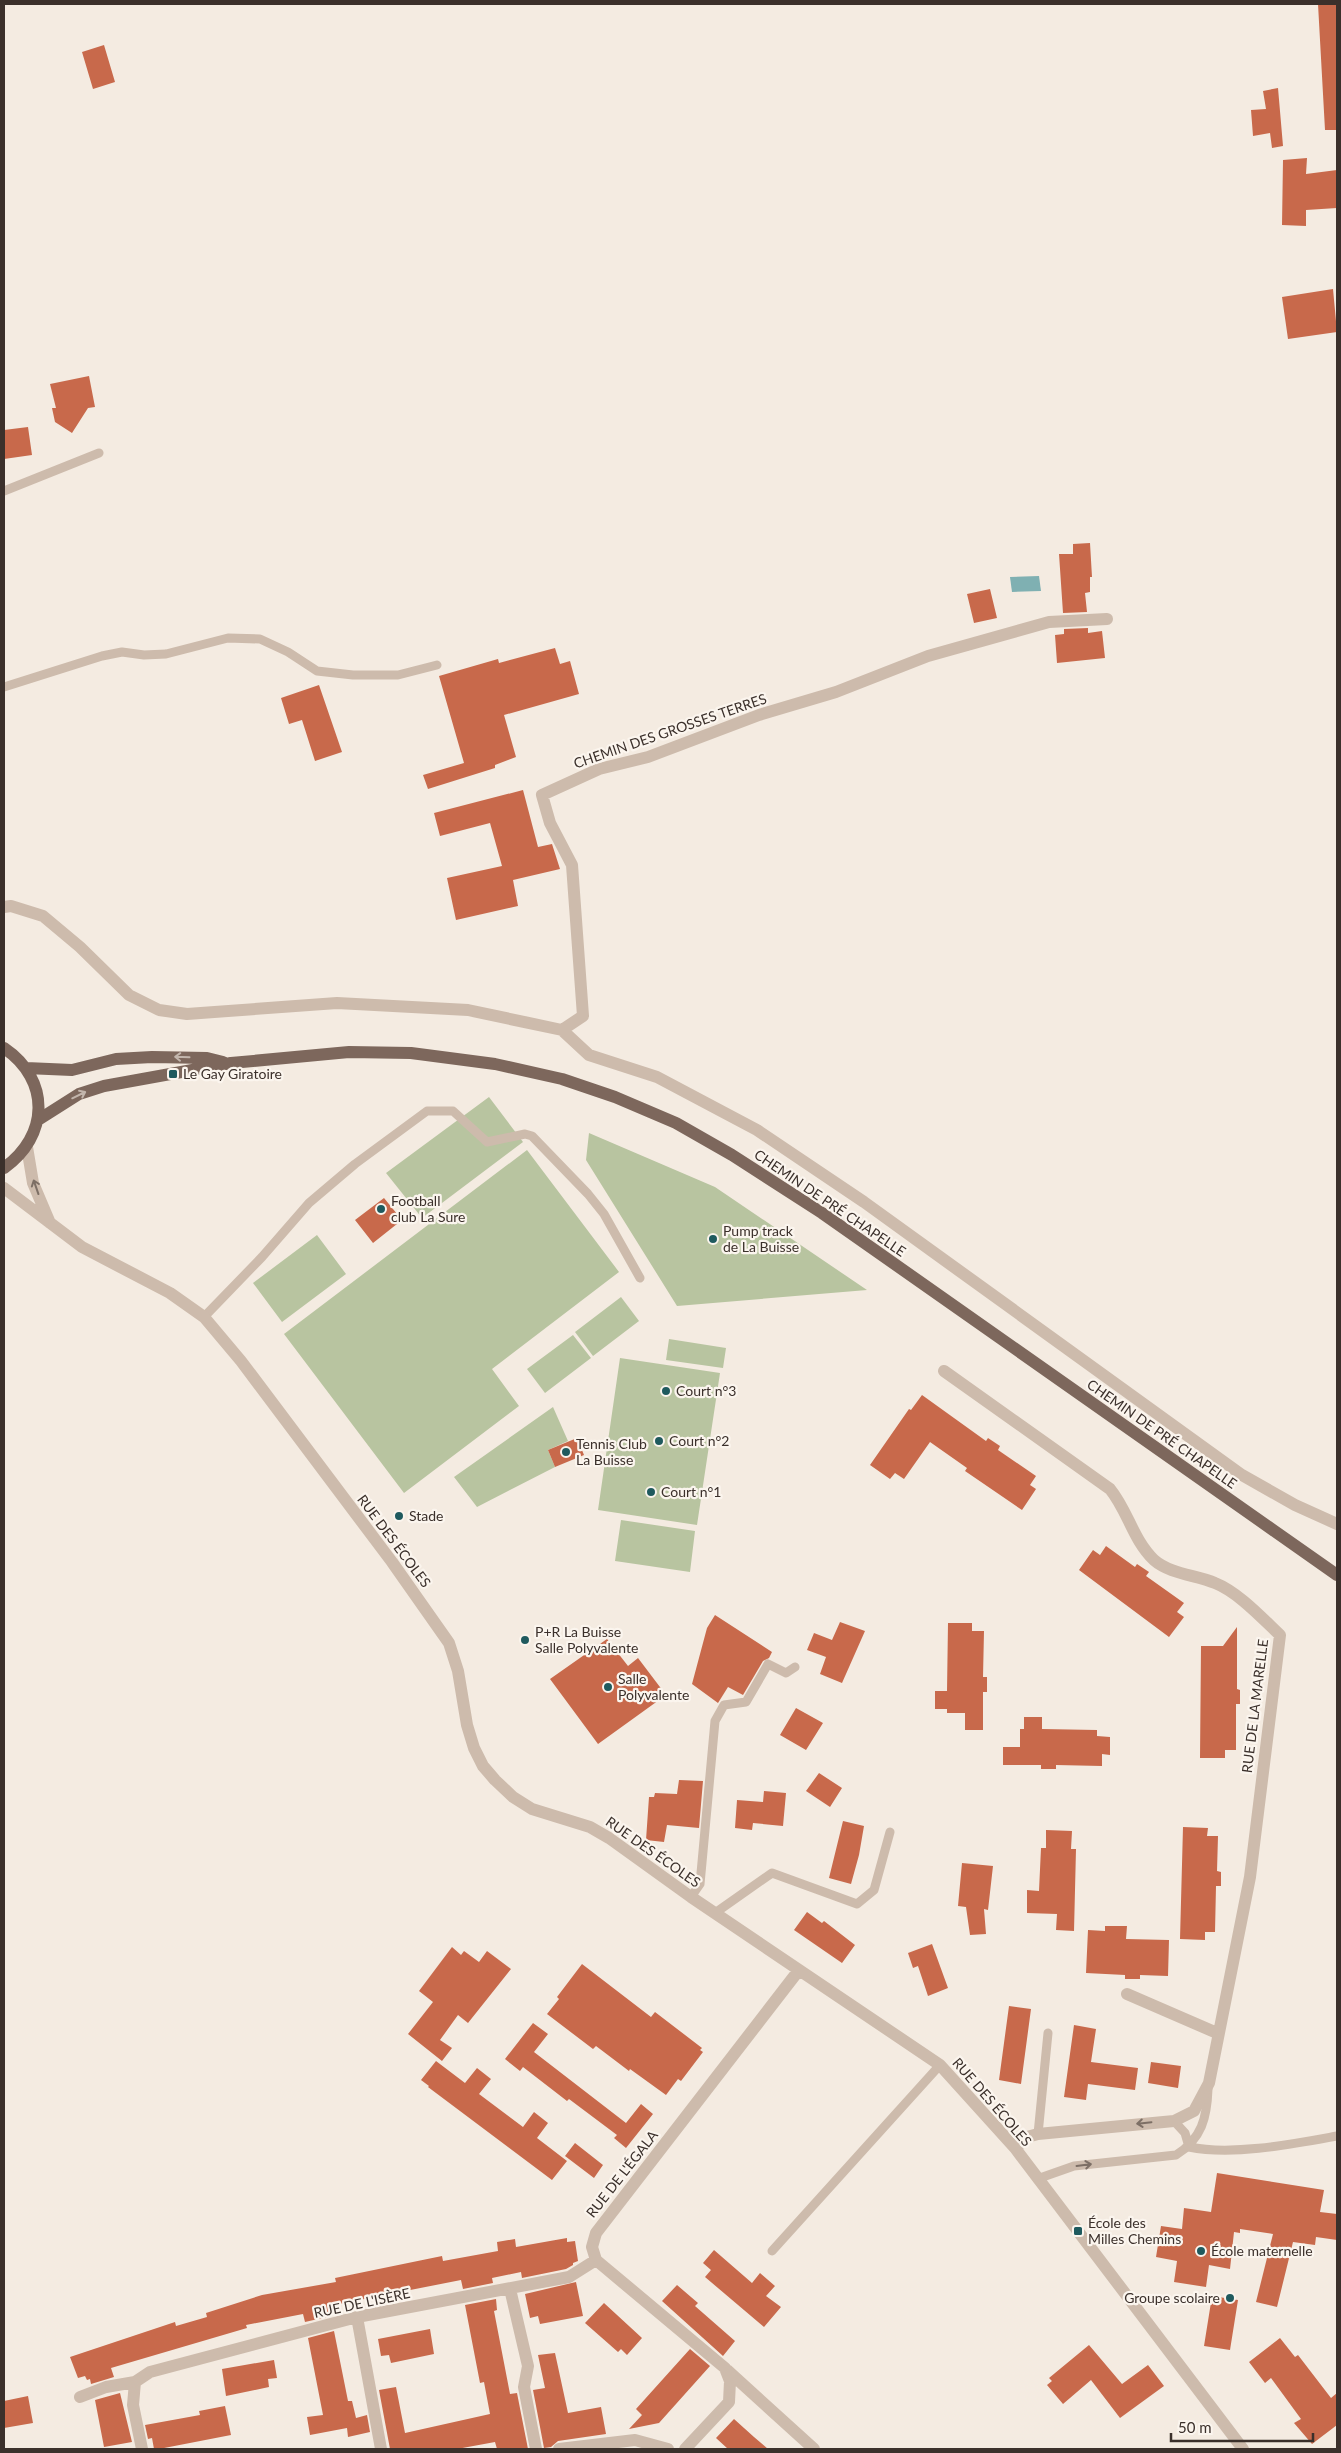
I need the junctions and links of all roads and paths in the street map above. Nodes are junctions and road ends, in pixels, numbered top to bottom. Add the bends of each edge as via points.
1 (99, 453) dead end
2 (4, 491) edge
3 (1107, 619) dead end
4 (436, 664) dead end
5 (4, 687) edge
6 (4, 907) edge
7 (562, 1030) junction
8 (4, 1048) edge
9 (231, 1063) junction
10 (26, 1068) junction
11 (38, 1120) junction
12 (27, 1147) junction
13 (4, 1168) edge
14 (4, 1188) edge
15 (51, 1225) junction
16 (640, 1278) dead end
17 (204, 1317) junction
18 (944, 1371) dead end
19 (1337, 1524) edge
20 (1337, 1575) edge
21 (795, 1667) dead end
22 (890, 1832) dead end
23 (691, 1897) junction
24 (715, 1913) junction
25 (799, 1970) junction
26 (1127, 1994) dead end
27 (1048, 2033) dead end
28 (1217, 2033) junction
29 (940, 2065) junction
30 (1209, 2084) junction
31 (1174, 2120) junction
32 (1038, 2134) junction
33 (1337, 2136) edge
34 (1189, 2147) junction
35 (1015, 2148) junction
36 (1037, 2179) junction
37 (772, 2251) dead end
38 (596, 2260) junction
39 (510, 2288) junction
40 (357, 2317) junction
41 (725, 2368) junction
42 (135, 2382) junction
43 (80, 2397) dead end
44 (143, 2449) edge
45 (381, 2449) edge
46 (536, 2449) edge
47 (560, 2449) edge
48 (668, 2449) edge
49 (685, 2449) edge
50 (814, 2449) edge
51 (1243, 2449) edge

1 - 2 lane
3 - 7 street, CHEMIN DES GROSSES TERRES via 1050,622 928,656 836,692 665,751 599,769 542,795 550,823 572,866 583,1016
4 - 5 lane via 398,676 353,676 317,671 260,639 228,638 166,654 122,652 102,656
6 - 7 street via 11,906 43,916 129,995 159,1010 187,1014 337,1003 468,1010
7 - 19 street via 589,1055 657,1077 756,1130 864,1202 1242,1475
8 - 10 main road
9 -> 10 main road, CHEMIN DE PRÉ CHAPELLE via 207,1058 152,1057 116,1058 72,1070
11 -> 9 main road, CHEMIN DE PRÉ CHAPELLE via 79,1094 104,1086
9 - 20 main road, CHEMIN DE PRÉ CHAPELLE via 350,1052 411,1053 495,1064 562,1079 676,1123 822,1213
10 - 11 main road via 36,1093
11 - 12 main road
12 - 13 main road
15 -> 12 street via 33,1183
14 - 15 street, RUE DES ÉCOLES
15 - 17 street, RUE DES ÉCOLES via 82,1247 170,1293
16 - 17 lane via 599,1207 532,1136 525,1134 487,1142 453,1111 427,1111 354,1164 309,1203
17 - 23 street, RUE DES ÉCOLES via 241,1361 449,1643 474,1748 495,1780 532,1809 590,1827 609,1838
18 - 28 street, RUE DE LA MARELLE via 1110,1489 1121,1502 1137,1539 1155,1560 1177,1571 1216,1583 1251,1607 1280,1635 1250,1877
21 - 23 lane via 786,1672 768,1664 746,1702 724,1705 715,1721 700,1884
22 - 24 lane via 874,1890 857,1904 772,1873
23 - 24 street, RUE DES ÉCOLES
24 - 25 street, RUE DES ÉCOLES
25 - 29 street, RUE DES ÉCOLES
25 - 38 street, RUE DE L'ÉGALA via 596,2233 592,2247
26 - 28 street
27 - 32 lane
28 - 30 street, RUE DE LA MARELLE
29 - 35 street, RUE DES ÉCOLES
29 - 37 lane
30 - 31 street, RUE DE LA MARELLE via 1194,2111
30 - 34 lane via 1207,2112 1200,2133
31 -> 32 street, RUE DE LA MARELLE
31 - 34 lane via 1185,2132
32 - 35 street, RUE DE LA MARELLE via 1027,2137
33 - 34 lane via 1289,2145 1206,2150
36 -> 34 lane via 1074,2166 1176,2155
35 - 36 street, RUE DES ÉCOLES
36 - 51 street, RUE DES ÉCOLES
38 - 39 street, RUE DE L'ISÈRE via 569,2277
38 - 41 street
39 - 40 street, RUE DE L'ISÈRE
39 - 46 street via 528,2366 524,2387
40 - 42 street, RUE DE L'ISÈRE via 150,2372
40 - 45 street
41 - 49 street via 730,2381 729,2402
41 - 50 street
42 - 43 street, RUE DE L'ISÈRE via 106,2387
42 - 44 street via 134,2405
47 - 48 street via 635,2440

